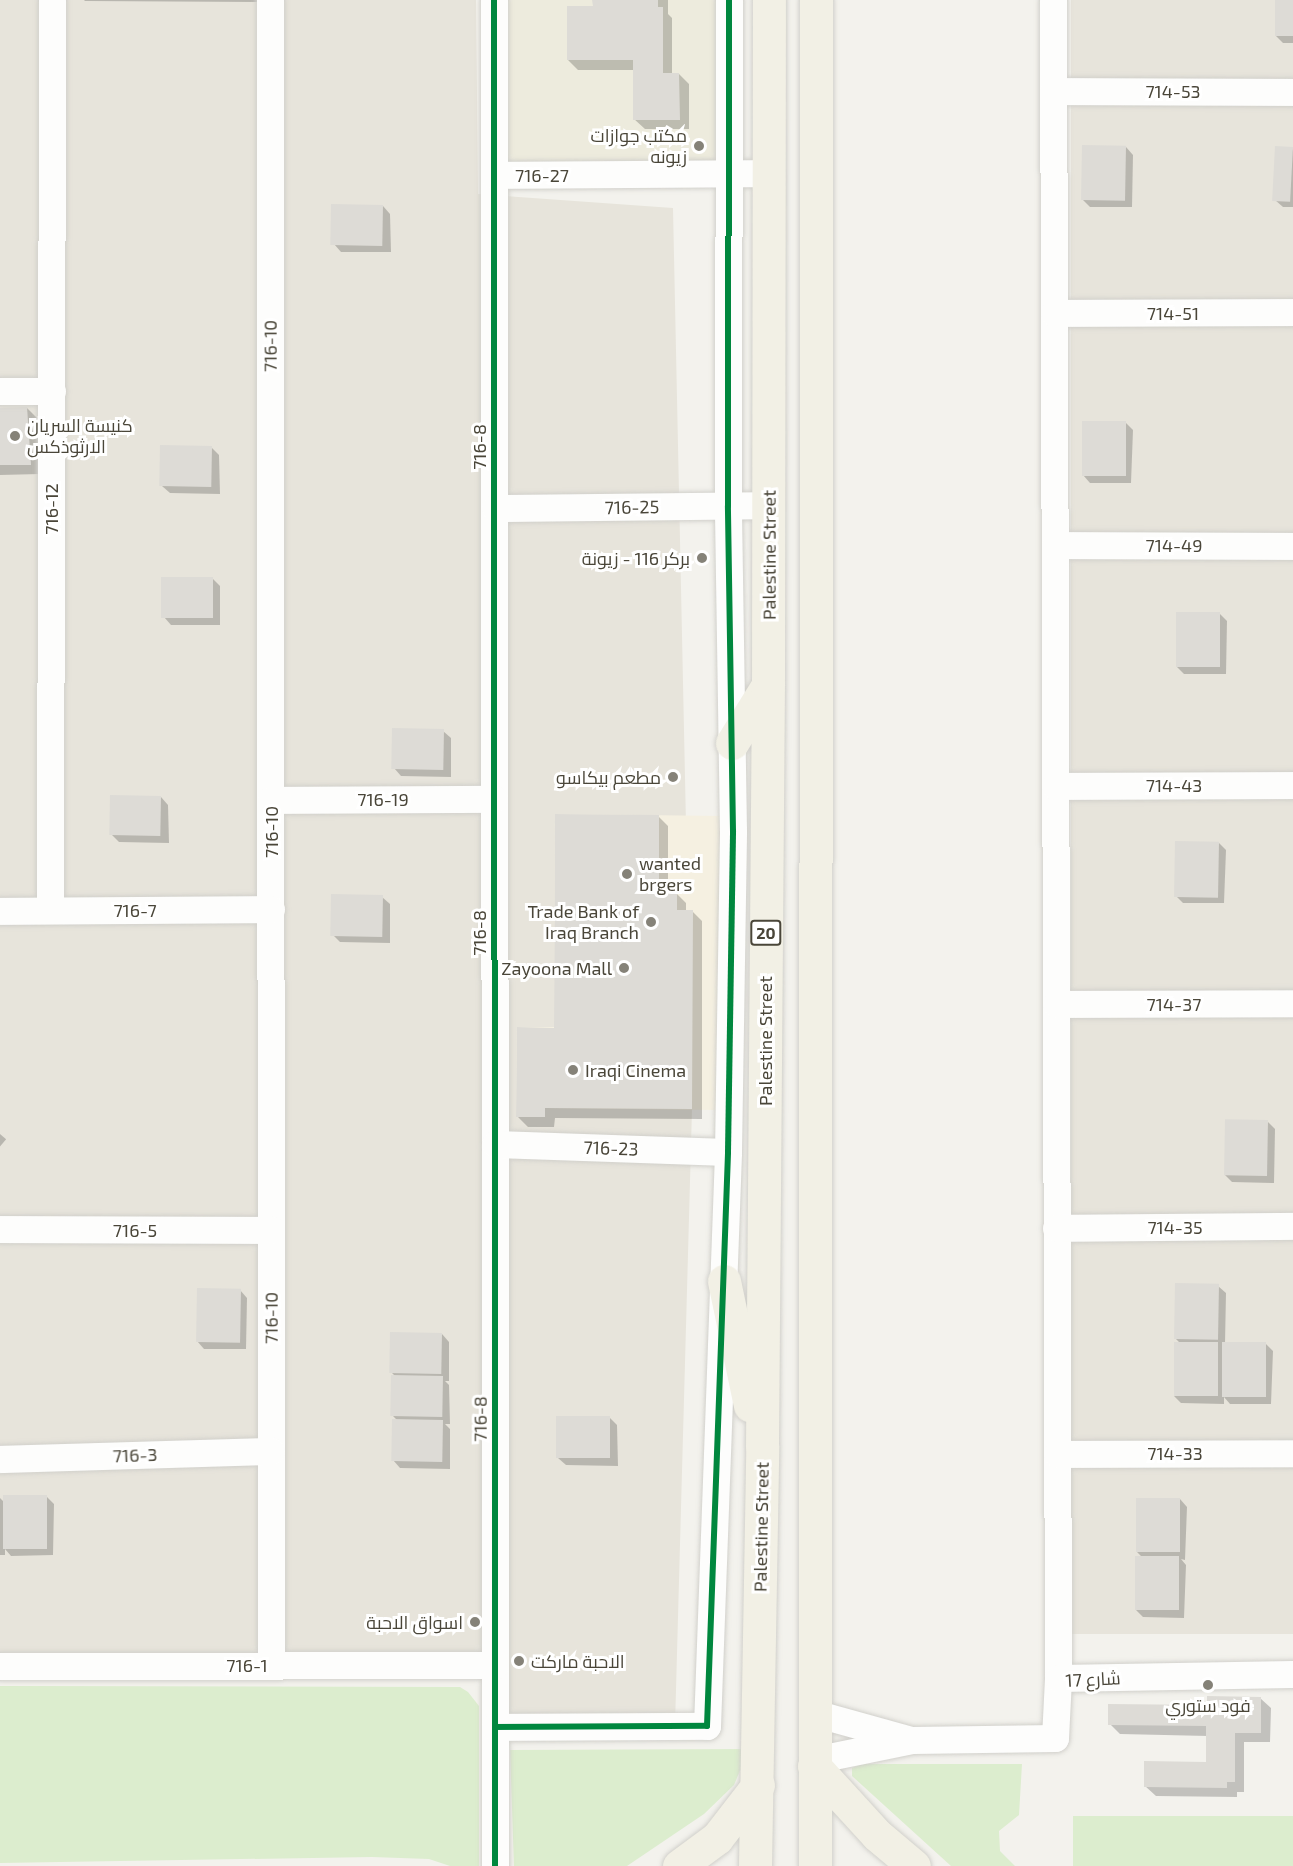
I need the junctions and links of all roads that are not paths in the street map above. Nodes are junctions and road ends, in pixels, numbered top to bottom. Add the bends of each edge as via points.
1 (52, 0) edge
2 (270, 0) edge
3 (494, 0) edge
4 (729, 0) edge
5 (769, 0) edge
6 (816, 0) edge
7 (1053, 0) edge
8 (1053, 91) junction
9 (1293, 92) edge
10 (770, 173) junction
11 (730, 174) junction
12 (494, 176) junction
13 (1293, 312) edge
14 (1054, 313) junction
15 (0, 391) edge
16 (52, 391) junction
17 (769, 505) junction
18 (729, 506) junction
19 (495, 508) junction
20 (1054, 545) junction
21 (1293, 546) edge
22 (768, 685) junction
23 (732, 743) junction
24 (1293, 785) edge
25 (1055, 786) junction
26 (494, 799) junction
27 (271, 800) junction
28 (271, 909) junction
29 (50, 910) junction
30 (0, 911) edge
31 (1293, 1003) edge
32 (1056, 1004) junction
33 (495, 1144) junction
34 (728, 1152) junction
35 (1293, 1226) edge
36 (1056, 1228) junction
37 (0, 1229) edge
38 (271, 1230) junction
39 (724, 1281) junction
40 (762, 1446) junction
41 (271, 1451) junction
42 (1293, 1453) edge
43 (1057, 1454) junction
44 (0, 1459) edge
45 (271, 1665) junction
46 (495, 1665) junction
47 (0, 1666) edge
48 (1293, 1674) edge
49 (1058, 1678) junction
50 (814, 1713) junction
51 (495, 1727) junction
52 (912, 1740) junction
53 (814, 1763) junction
54 (758, 1785) junction
55 (495, 1866) edge
56 (680, 1866) edge
57 (754, 1866) edge
58 (814, 1866) edge
59 (914, 1866) edge

1 - 16 street, 716-12
2 - 27 street, 716-10
3 - 12 street, 716-8
4 - 11 street
5 - 10 main road, Palestine Street / 20
6 - 50 main road
7 - 8 street
8 - 9 street, 714-53
8 - 14 street
10 - 11 street, 716-27
10 - 17 main road, Palestine Street / 20
11 - 12 street, 716-27
11 - 18 street
12 - 19 street, 716-8
13 - 14 street, 714-51
14 - 20 street
15 - 16 street
16 - 29 street, 716-12
17 - 18 street, 716-25
17 - 22 main road, Palestine Street / 20
18 - 19 street, 716-25
18 - 23 street
19 - 26 street, 716-8
20 - 21 street, 714-49
20 - 25 street
22 - 23 main road
22 - 40 main road, Palestine Street / 20
23 - 34 street
24 - 25 street, 714-43
25 - 32 street
26 - 27 street, 716-19
26 - 33 street, 716-8
27 - 28 street, 716-10
28 - 29 street, 716-7
28 - 38 street, 716-10
29 - 30 street, 716-7
31 - 32 street, 714-37
32 - 36 street
33 - 34 street, 716-23
33 - 46 street, 716-8
34 - 39 street
35 - 36 street, 714-35
36 - 43 street
37 - 38 street, 716-5
38 - 41 street, 716-10
39 - 40 main road via 740,1364
39 - 51 street via 707,1726
40 - 54 main road, Palestine Street / 20
41 - 44 street, 716-3
41 - 45 street, 716-10
42 - 43 street, 714-33
43 - 49 street
45 - 46 street, 716-1
45 - 47 street, 716-1
46 - 51 street, 716-8
48 - 49 street, شارع 17
49 - 52 street, شارع 17 via 1055,1738
50 - 52 street, شارع 17
50 - 53 main road
51 - 55 street, 716-8
52 - 53 street, شارع 17
53 - 58 main road
53 - 59 main road via 877,1834
54 - 56 main road via 717,1838
54 - 57 main road, Palestine Street / 20

